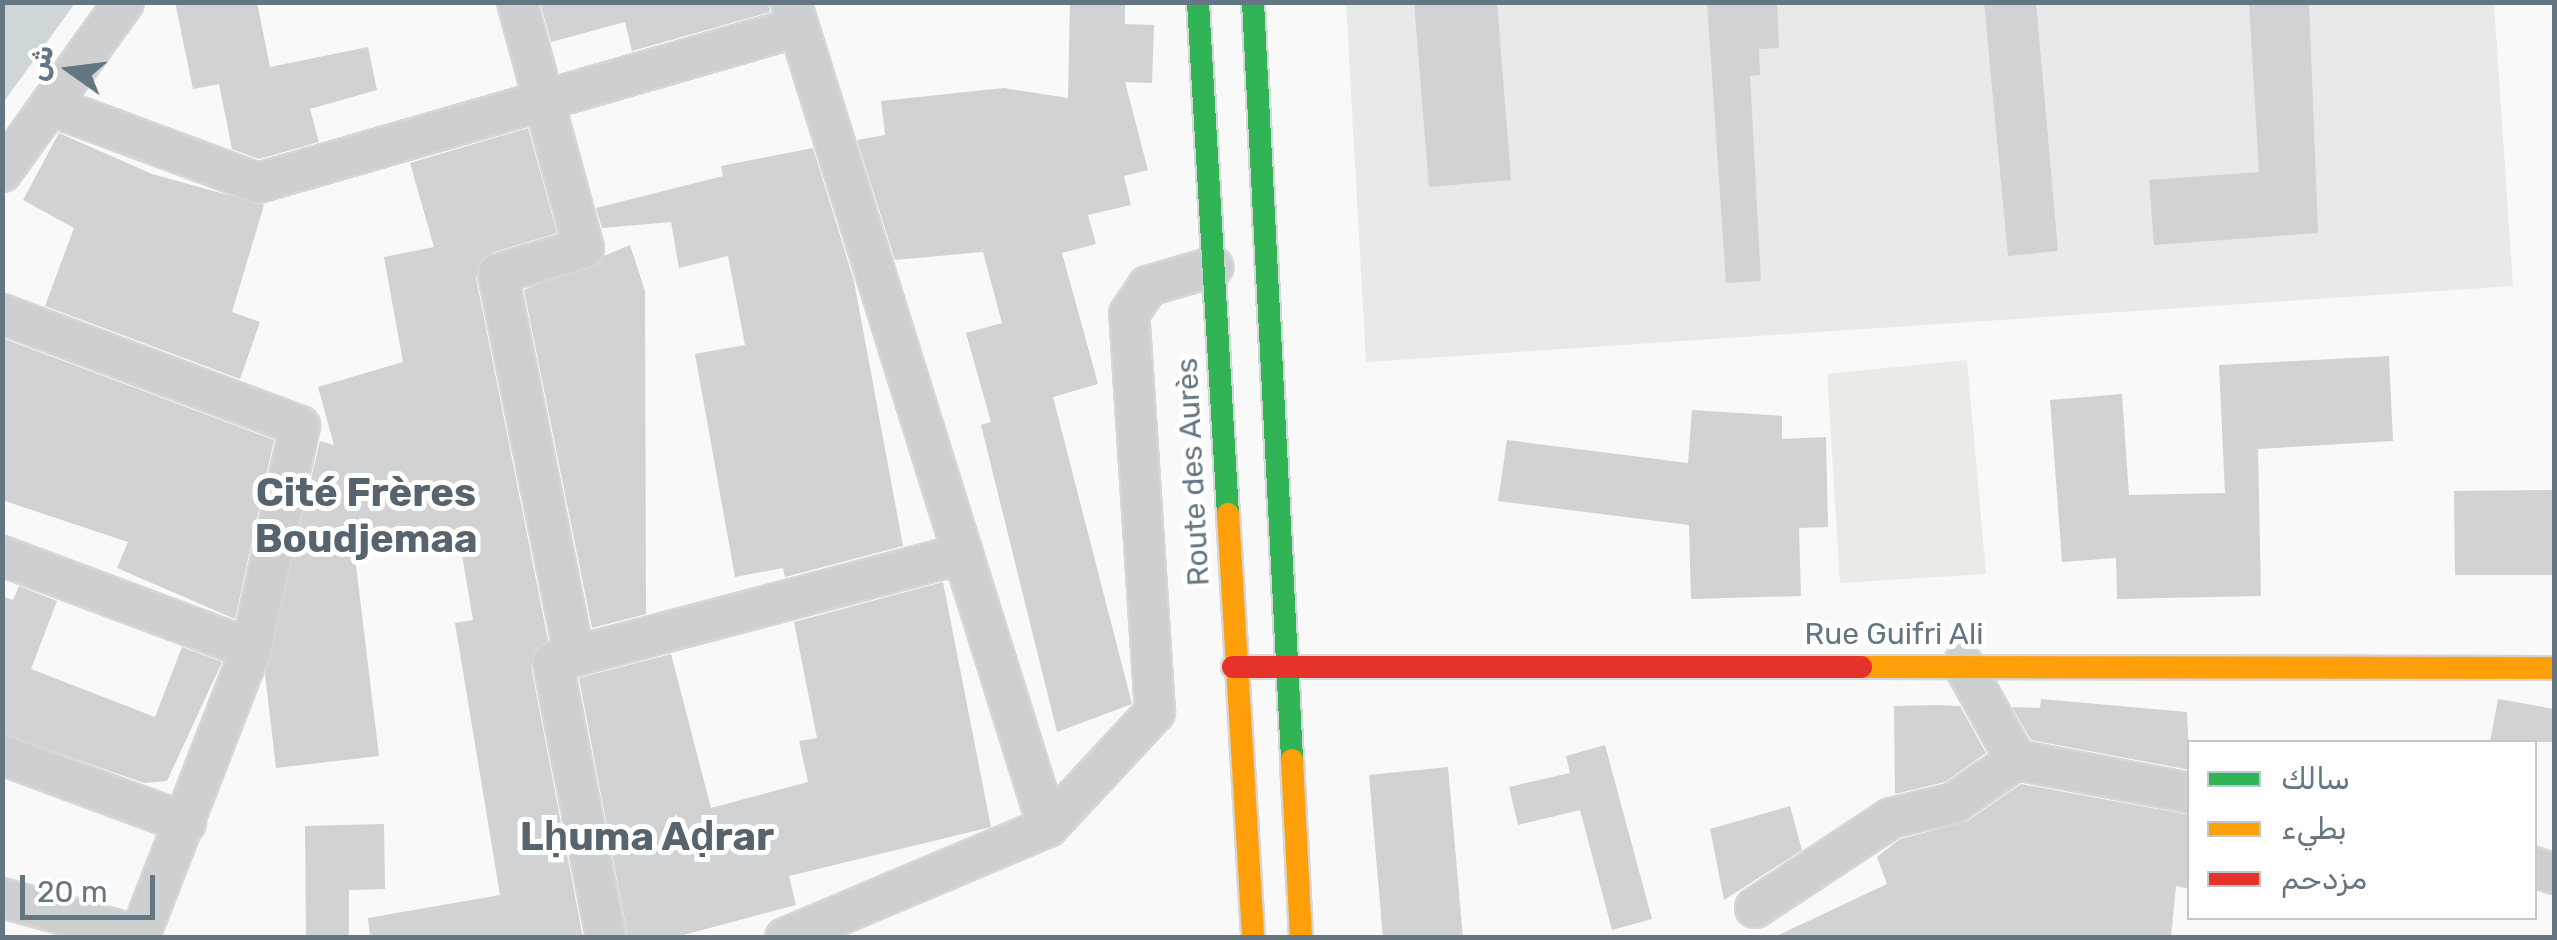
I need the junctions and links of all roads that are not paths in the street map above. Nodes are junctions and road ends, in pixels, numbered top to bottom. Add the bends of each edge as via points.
1 (124, 2) edge
2 (517, 2) edge
3 (1198, 2) edge
4 (1254, 2) edge
5 (795, 15) edge
6 (51, 106) junction
7 (548, 106) junction
8 (2, 172) edge
9 (1213, 267) junction
10 (2, 314) edge
11 (962, 554) junction
12 (2, 556) edge
13 (251, 649) junction
14 (574, 653) junction
15 (1284, 664) junction
16 (1963, 664) junction
17 (1232, 667) junction
18 (2554, 668) edge
19 (2, 755) edge
20 (2016, 760) junction
21 (2187, 792) edge
22 (186, 823) junction
23 (1048, 827) junction
24 (2, 898) edge
25 (1755, 908) dead end
26 (140, 937) edge
27 (606, 938) edge
28 (785, 938) edge
29 (1253, 938) edge
30 (1301, 938) edge

1 - 6 street
2 - 7 street
3 - 9 street, Route des Aurès
4 - 15 street
5 - 7 street
5 - 11 street
6 - 7 street via 258,182
6 - 8 street
7 - 14 street via 584,248 498,274
9 - 17 street, Route des Aurès
9 - 23 street via 1158,280 1129,314 1154,712
10 - 13 street via 300,426
11 - 14 street
11 - 23 street
12 - 13 street
13 - 22 street
14 - 27 street via 553,662 555,697
15 - 16 street, Rue Guifri Ali
15 - 17 street, Rue Guifri Ali
15 - 30 street
16 - 18 street, Rue Guifri Ali
16 - 20 street
17 - 29 street, Route des Aurès
19 - 22 street
20 - 21 street
20 - 25 street via 1954,803 1892,818
22 - 26 street
23 - 28 street
24 - 26 street

